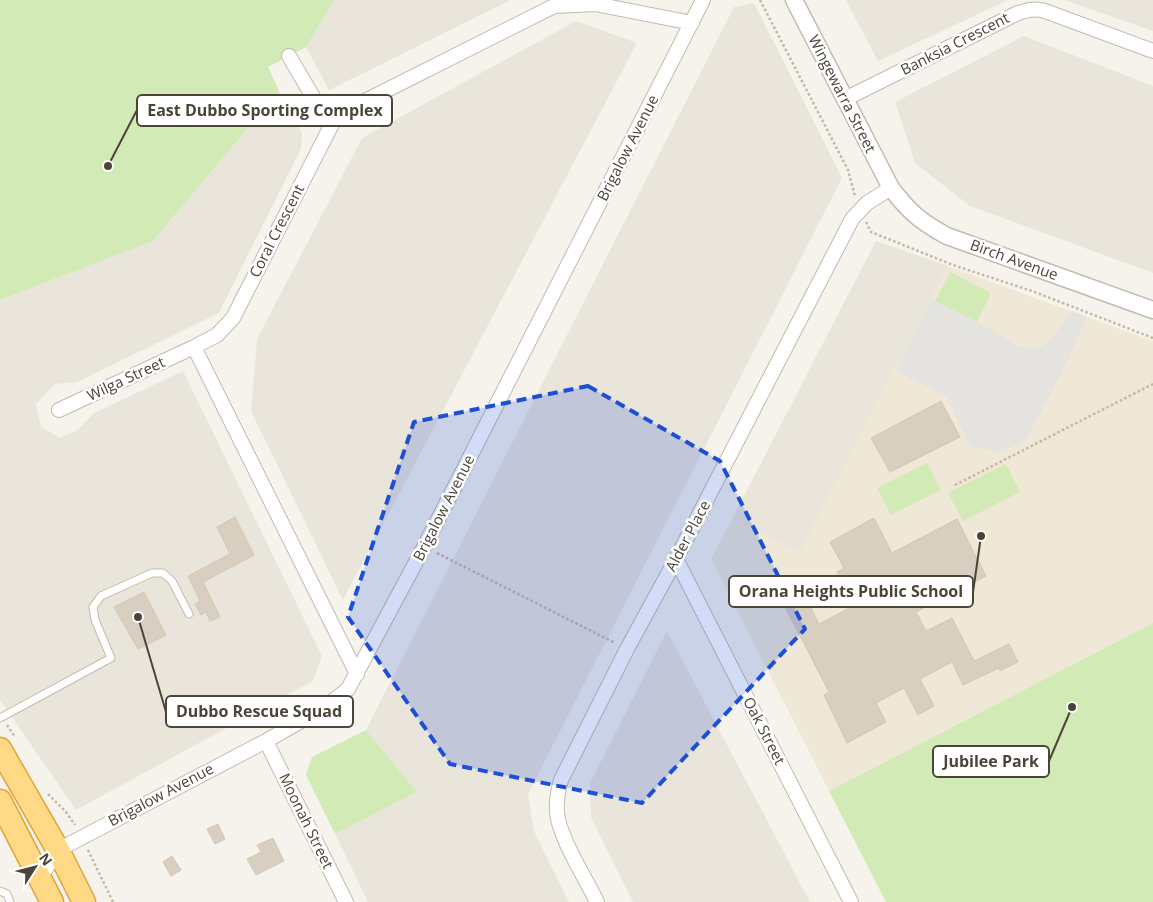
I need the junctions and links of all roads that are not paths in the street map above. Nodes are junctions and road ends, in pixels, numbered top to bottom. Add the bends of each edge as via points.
1 (703, 0) edge
2 (794, 0) edge
3 (692, 23) junction
4 (1153, 51) edge
5 (290, 56) dead end
6 (845, 99) junction
7 (333, 122) junction
8 (890, 188) junction
9 (1153, 310) edge
10 (194, 348) junction
11 (59, 410) dead end
12 (676, 559) junction
13 (189, 614) dead end
14 (357, 674) junction
15 (1, 717) edge
16 (266, 741) junction
17 (10, 747) edge
18 (0, 801) edge
19 (58, 850) junction
20 (40, 878) junction
21 (0, 891) edge
22 (10, 902) edge
23 (52, 902) edge
24 (84, 902) edge
25 (346, 902) edge
26 (597, 902) edge
27 (851, 902) edge

1 - 3 street, Brigalow Avenue
2 - 6 street, Wingewarra Street
3 - 7 street, Coral Crescent via 594,4 554,6 361,103
3 - 14 street, Brigalow Avenue
4 - 6 street, Banksia Crescent via 1045,11 1027,9
5 - 7 street via 313,97
6 - 8 street, Wingewarra Street
7 - 10 street, Coral Crescent via 233,318 217,335
8 - 9 street, Birch Avenue via 905,207 947,236
8 - 12 street, Alder Place via 867,203 852,219
10 - 11 street, Wilga Street
10 - 14 street
12 - 26 street, Alder Place via 561,780 557,798 561,831
12 - 27 street, Oak Street
13 - 15 lane via 172,581 163,573 152,573 101,596 93,607 95,620 111,658
14 - 16 street, Brigalow Avenue via 348,689 327,706
16 - 19 street, Brigalow Avenue
16 - 25 street, Moonah Street
17 - 19 highway
18 - 20 highway via 10,826
19 - 20 street, Brigalow Avenue
19 - 24 highway
20 - 23 highway
21 - 22 lane via 7,894

